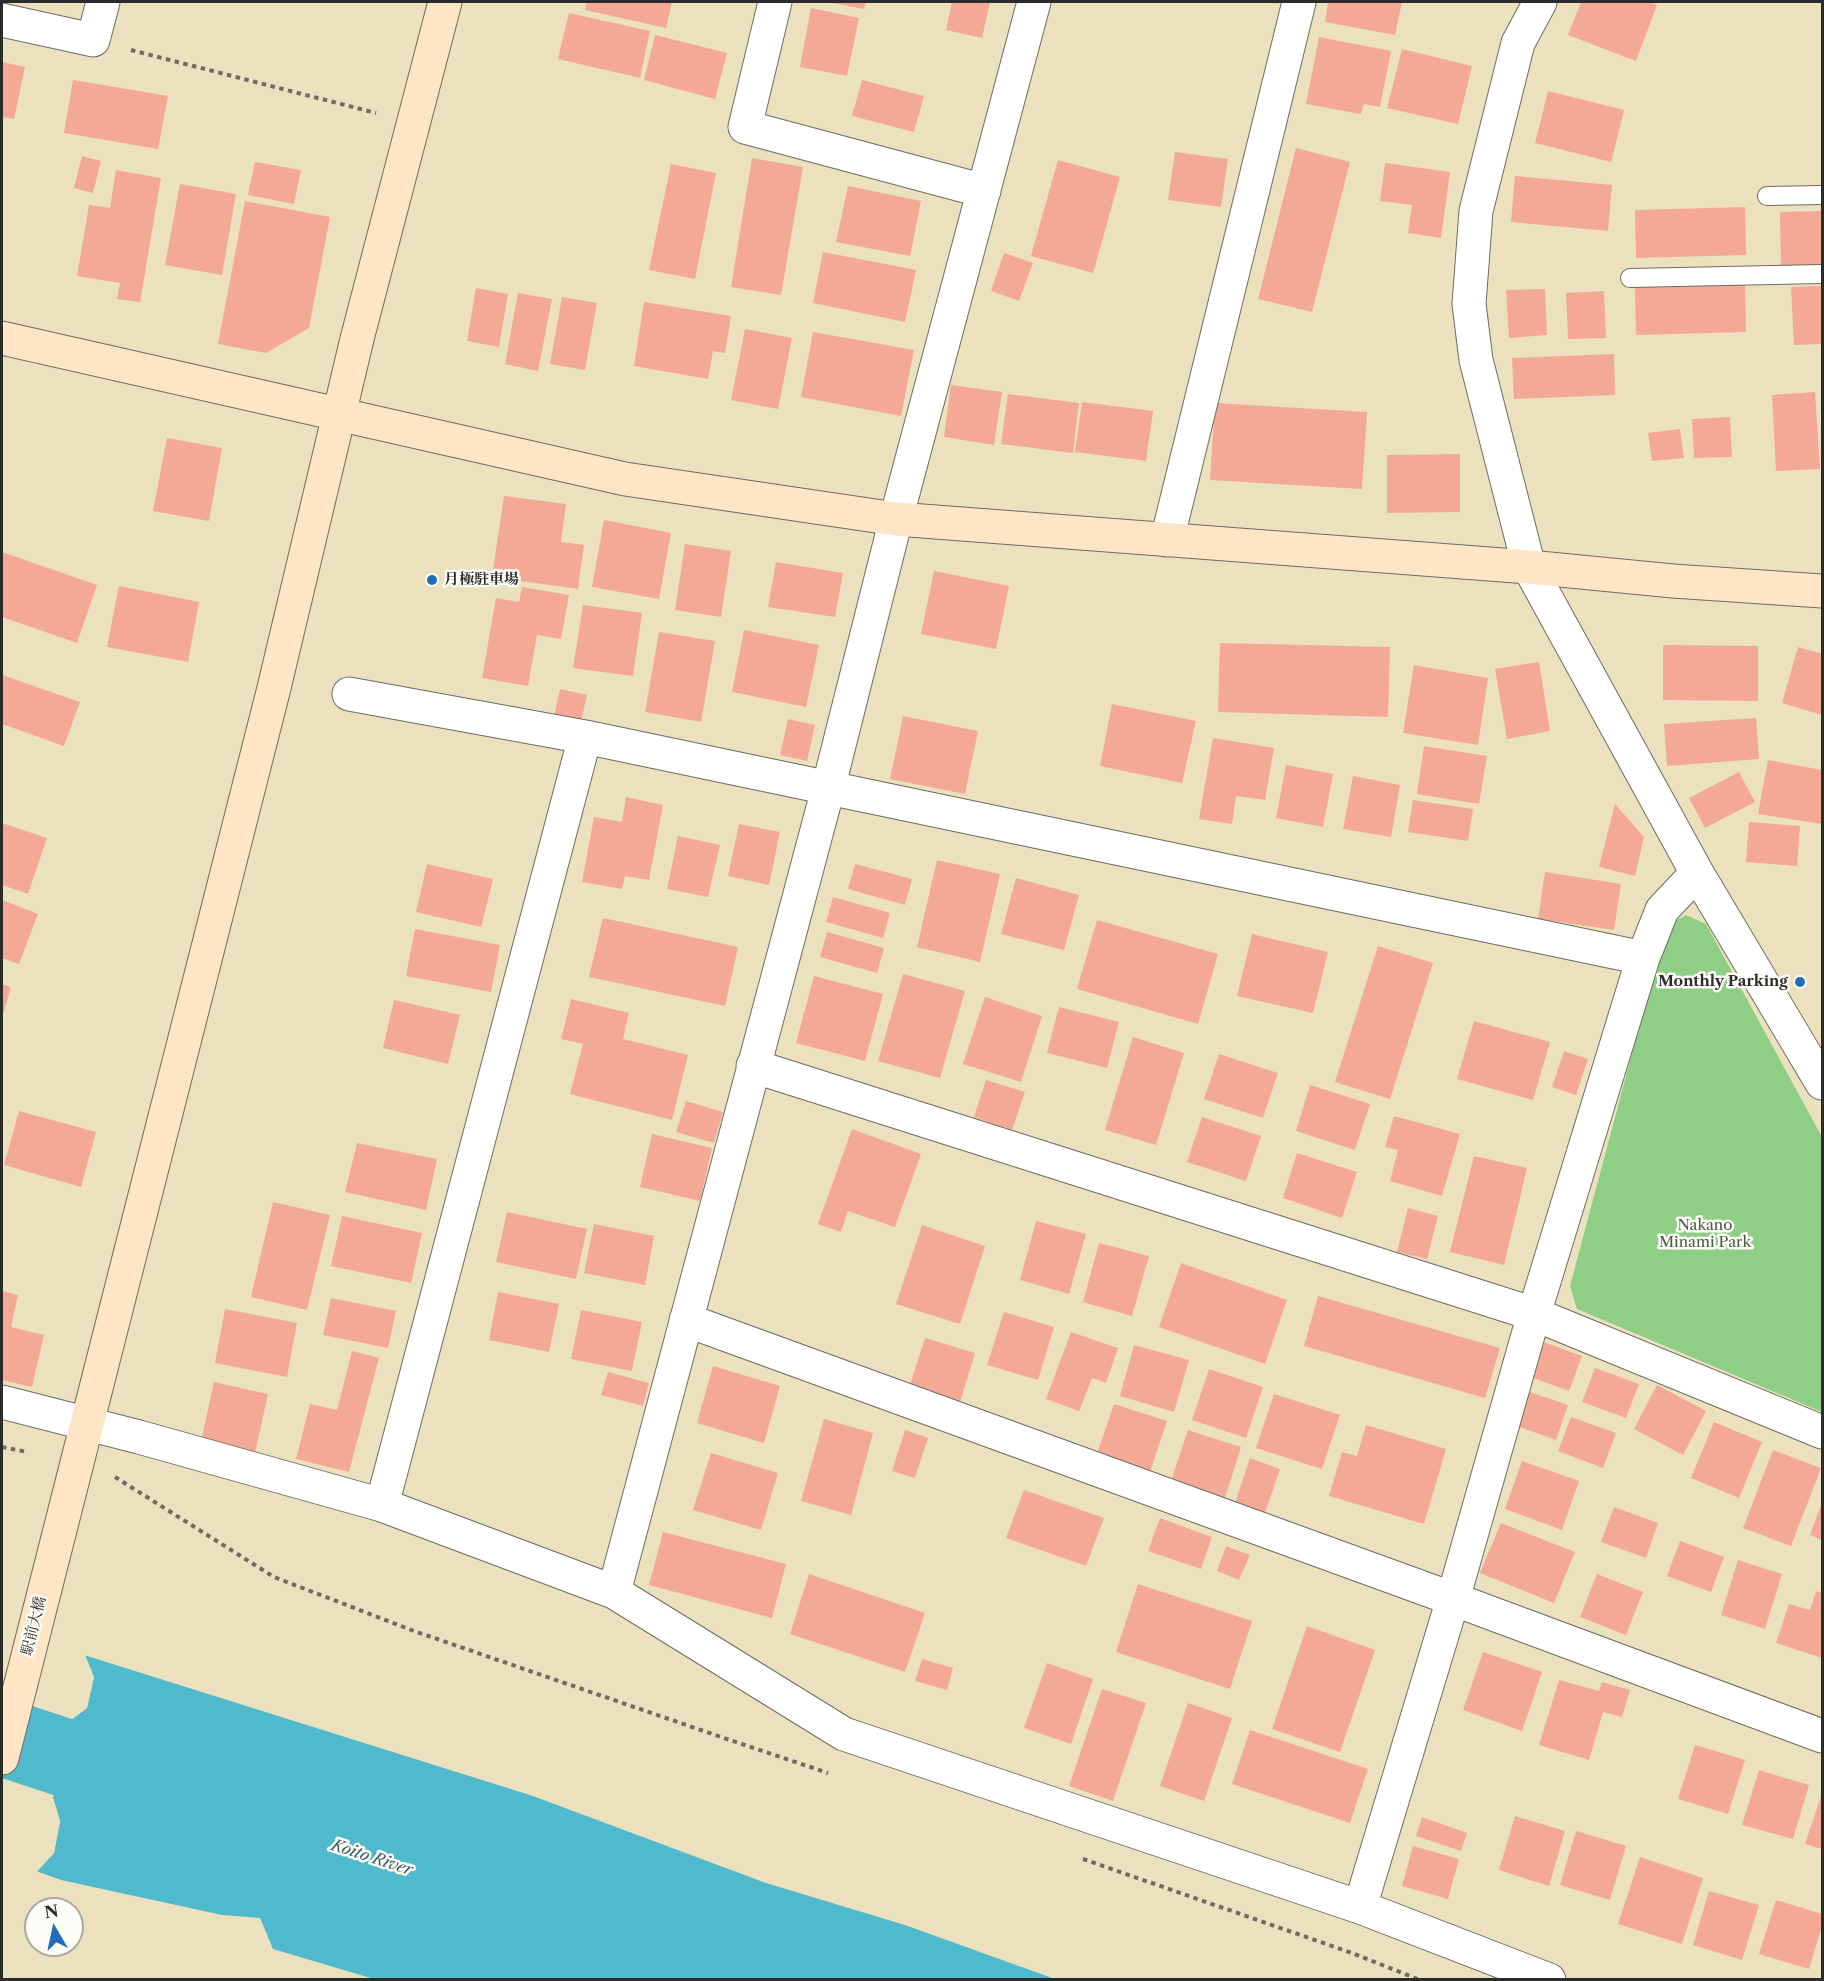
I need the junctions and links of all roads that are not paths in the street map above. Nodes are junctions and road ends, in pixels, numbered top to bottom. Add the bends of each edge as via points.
1 (103, 2) edge
2 (445, 2) edge
3 (775, 2) edge
4 (1034, 2) edge
5 (1299, 2) edge
6 (1540, 2) edge
7 (2, 20) edge
8 (984, 192) junction
9 (1822, 195) edge
10 (1767, 196) dead end
11 (1822, 274) edge
12 (1630, 278) dead end
13 (2, 338) edge
14 (338, 414) junction
15 (896, 519) junction
16 (1167, 540) junction
17 (1530, 567) junction
18 (1822, 591) edge
19 (349, 694) dead end
20 (585, 737) junction
21 (828, 789) junction
22 (1697, 873) junction
23 (1643, 958) junction
24 (753, 1066) junction
25 (1822, 1083) edge
26 (1534, 1314) junction
27 (686, 1320) junction
28 (2, 1402) edge
29 (86, 1423) junction
30 (1822, 1432) edge
31 (382, 1505) junction
32 (614, 1592) junction
33 (1453, 1599) junction
34 (1822, 1736) edge
35 (2, 1758) edge
36 (1360, 1907) junction
37 (1548, 1980) edge

1 - 7 street via 93,40
2 - 14 street, 駅前大橋
3 - 8 street via 745,127
4 - 8 street
5 - 16 street
6 - 17 street via 1518,43 1479,201 1469,304 1476,360
8 - 15 street
9 - 10 lane
11 - 12 lane
13 - 14 street
14 - 15 street via 625,478
14 - 29 street, 駅前大橋 via 274,687
15 - 16 street
15 - 21 street
16 - 17 street
17 - 18 street
17 - 22 street
19 - 20 street
20 - 21 street
20 - 31 street
21 - 23 street
21 - 24 street
22 - 23 street via 1662,910
22 - 25 street
23 - 26 street
24 - 26 street
24 - 27 street
26 - 30 street
26 - 33 street
27 - 32 street
27 - 33 street
28 - 29 street
29 - 31 street
29 - 35 street, 駅前大橋
31 - 32 street
32 - 36 street via 844,1734
33 - 34 street
33 - 36 street
36 - 37 street

